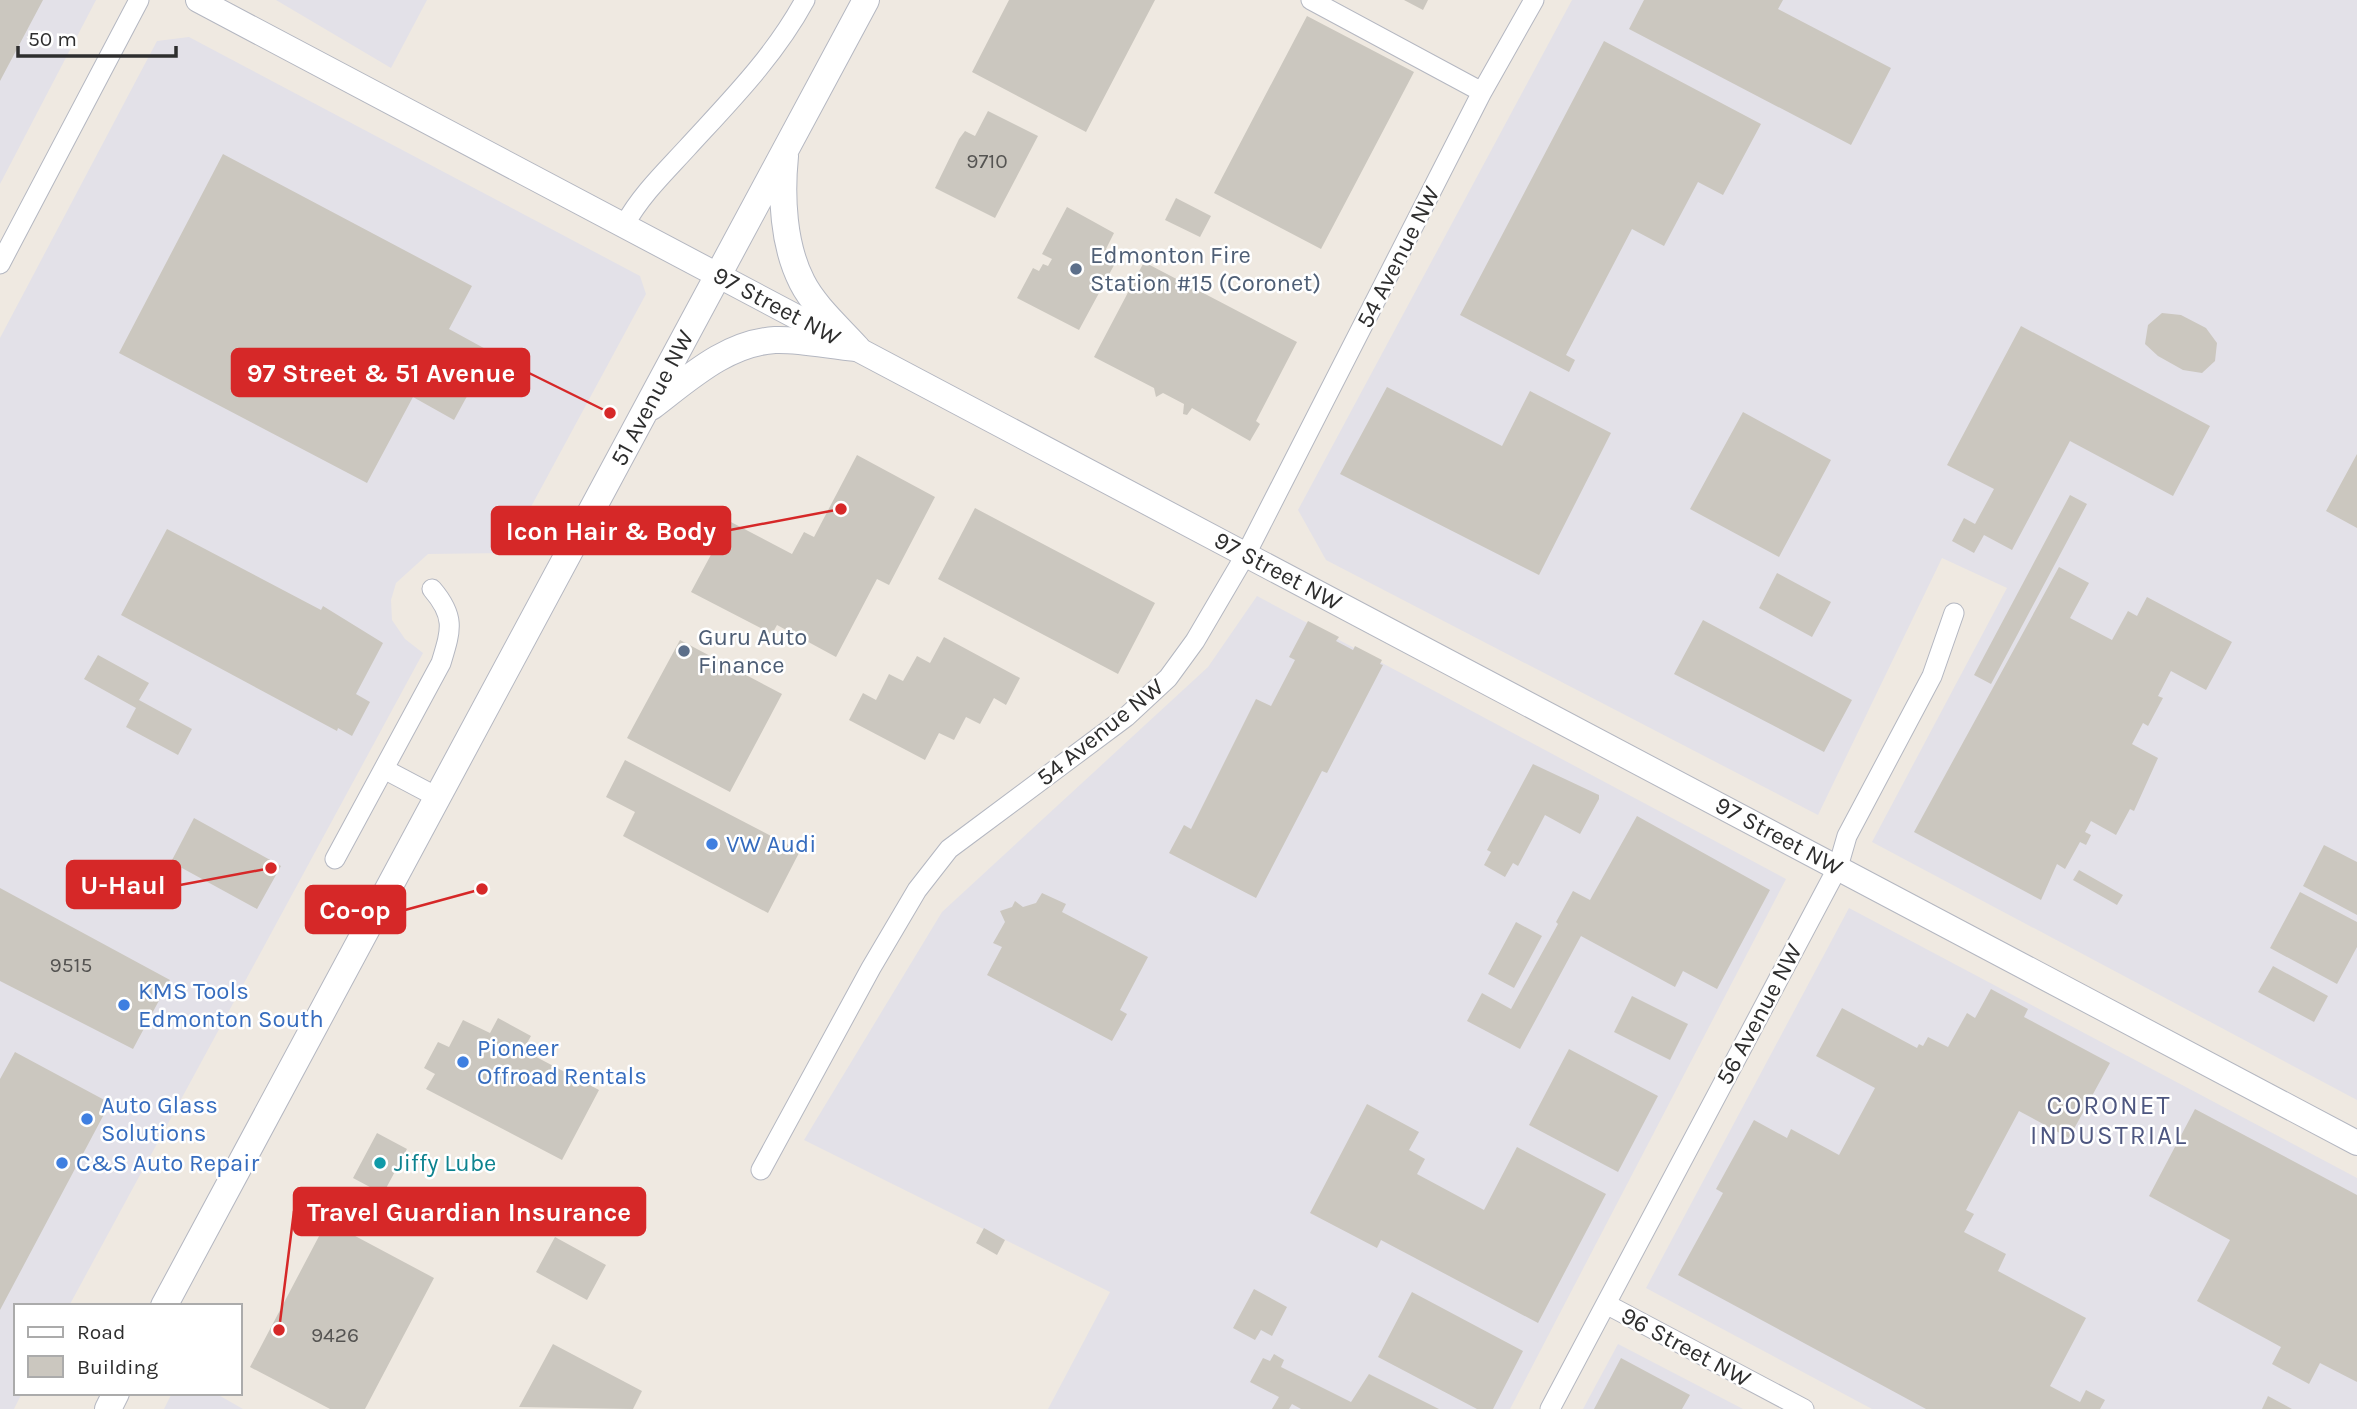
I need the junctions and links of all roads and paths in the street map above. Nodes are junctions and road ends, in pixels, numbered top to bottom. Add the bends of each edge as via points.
1 (139, 0) edge
2 (198, 0) edge
3 (804, 0) edge
4 (866, 0) edge
5 (1311, 0) edge
6 (1534, 0) edge
7 (1482, 92) junction
8 (786, 149) junction
9 (625, 224) junction
10 (0, 264) edge
11 (718, 275) junction
12 (857, 348) junction
13 (645, 412) junction
14 (1246, 554) junction
15 (432, 589) dead end
16 (1954, 613) dead end
17 (384, 769) junction
18 (437, 797) junction
19 (335, 859) dead end
20 (1838, 867) junction
21 (2357, 1143) edge
22 (761, 1170) dead end
23 (165, 1304) edge
24 (1606, 1304) junction
25 (1550, 1409) edge
26 (1804, 1409) edge

1 - 10 street
2 - 9 street, 97 Street NW
3 - 9 street via 766,62 648,190
4 - 8 main road, 51 Avenue NW
5 - 7 street
6 - 7 street, 54 Avenue NW
7 - 14 street, 54 Avenue NW
8 - 11 main road, 51 Avenue NW
8 - 12 main road via 783,178 792,257 808,292
9 - 11 street, 97 Street NW
11 - 12 street, 97 Street NW
11 - 13 main road, 51 Avenue NW
12 - 13 main road via 776,340 744,348 715,359
12 - 14 street, 97 Street NW
13 - 18 main road, 51 Avenue NW
14 - 20 street, 97 Street NW
14 - 22 street, 54 Avenue NW via 1168,678 1126,717 948,849 917,890
15 - 17 street via 446,604 452,629 441,663
16 - 20 street, 56 Avenue NW via 1933,676 1847,836
17 - 18 street
17 - 19 street
18 - 23 main road, 51 Avenue NW
20 - 21 street, 97 Street NW
20 - 24 street, 56 Avenue NW
24 - 25 street, 56 Avenue NW
24 - 26 street, 96 Street NW

